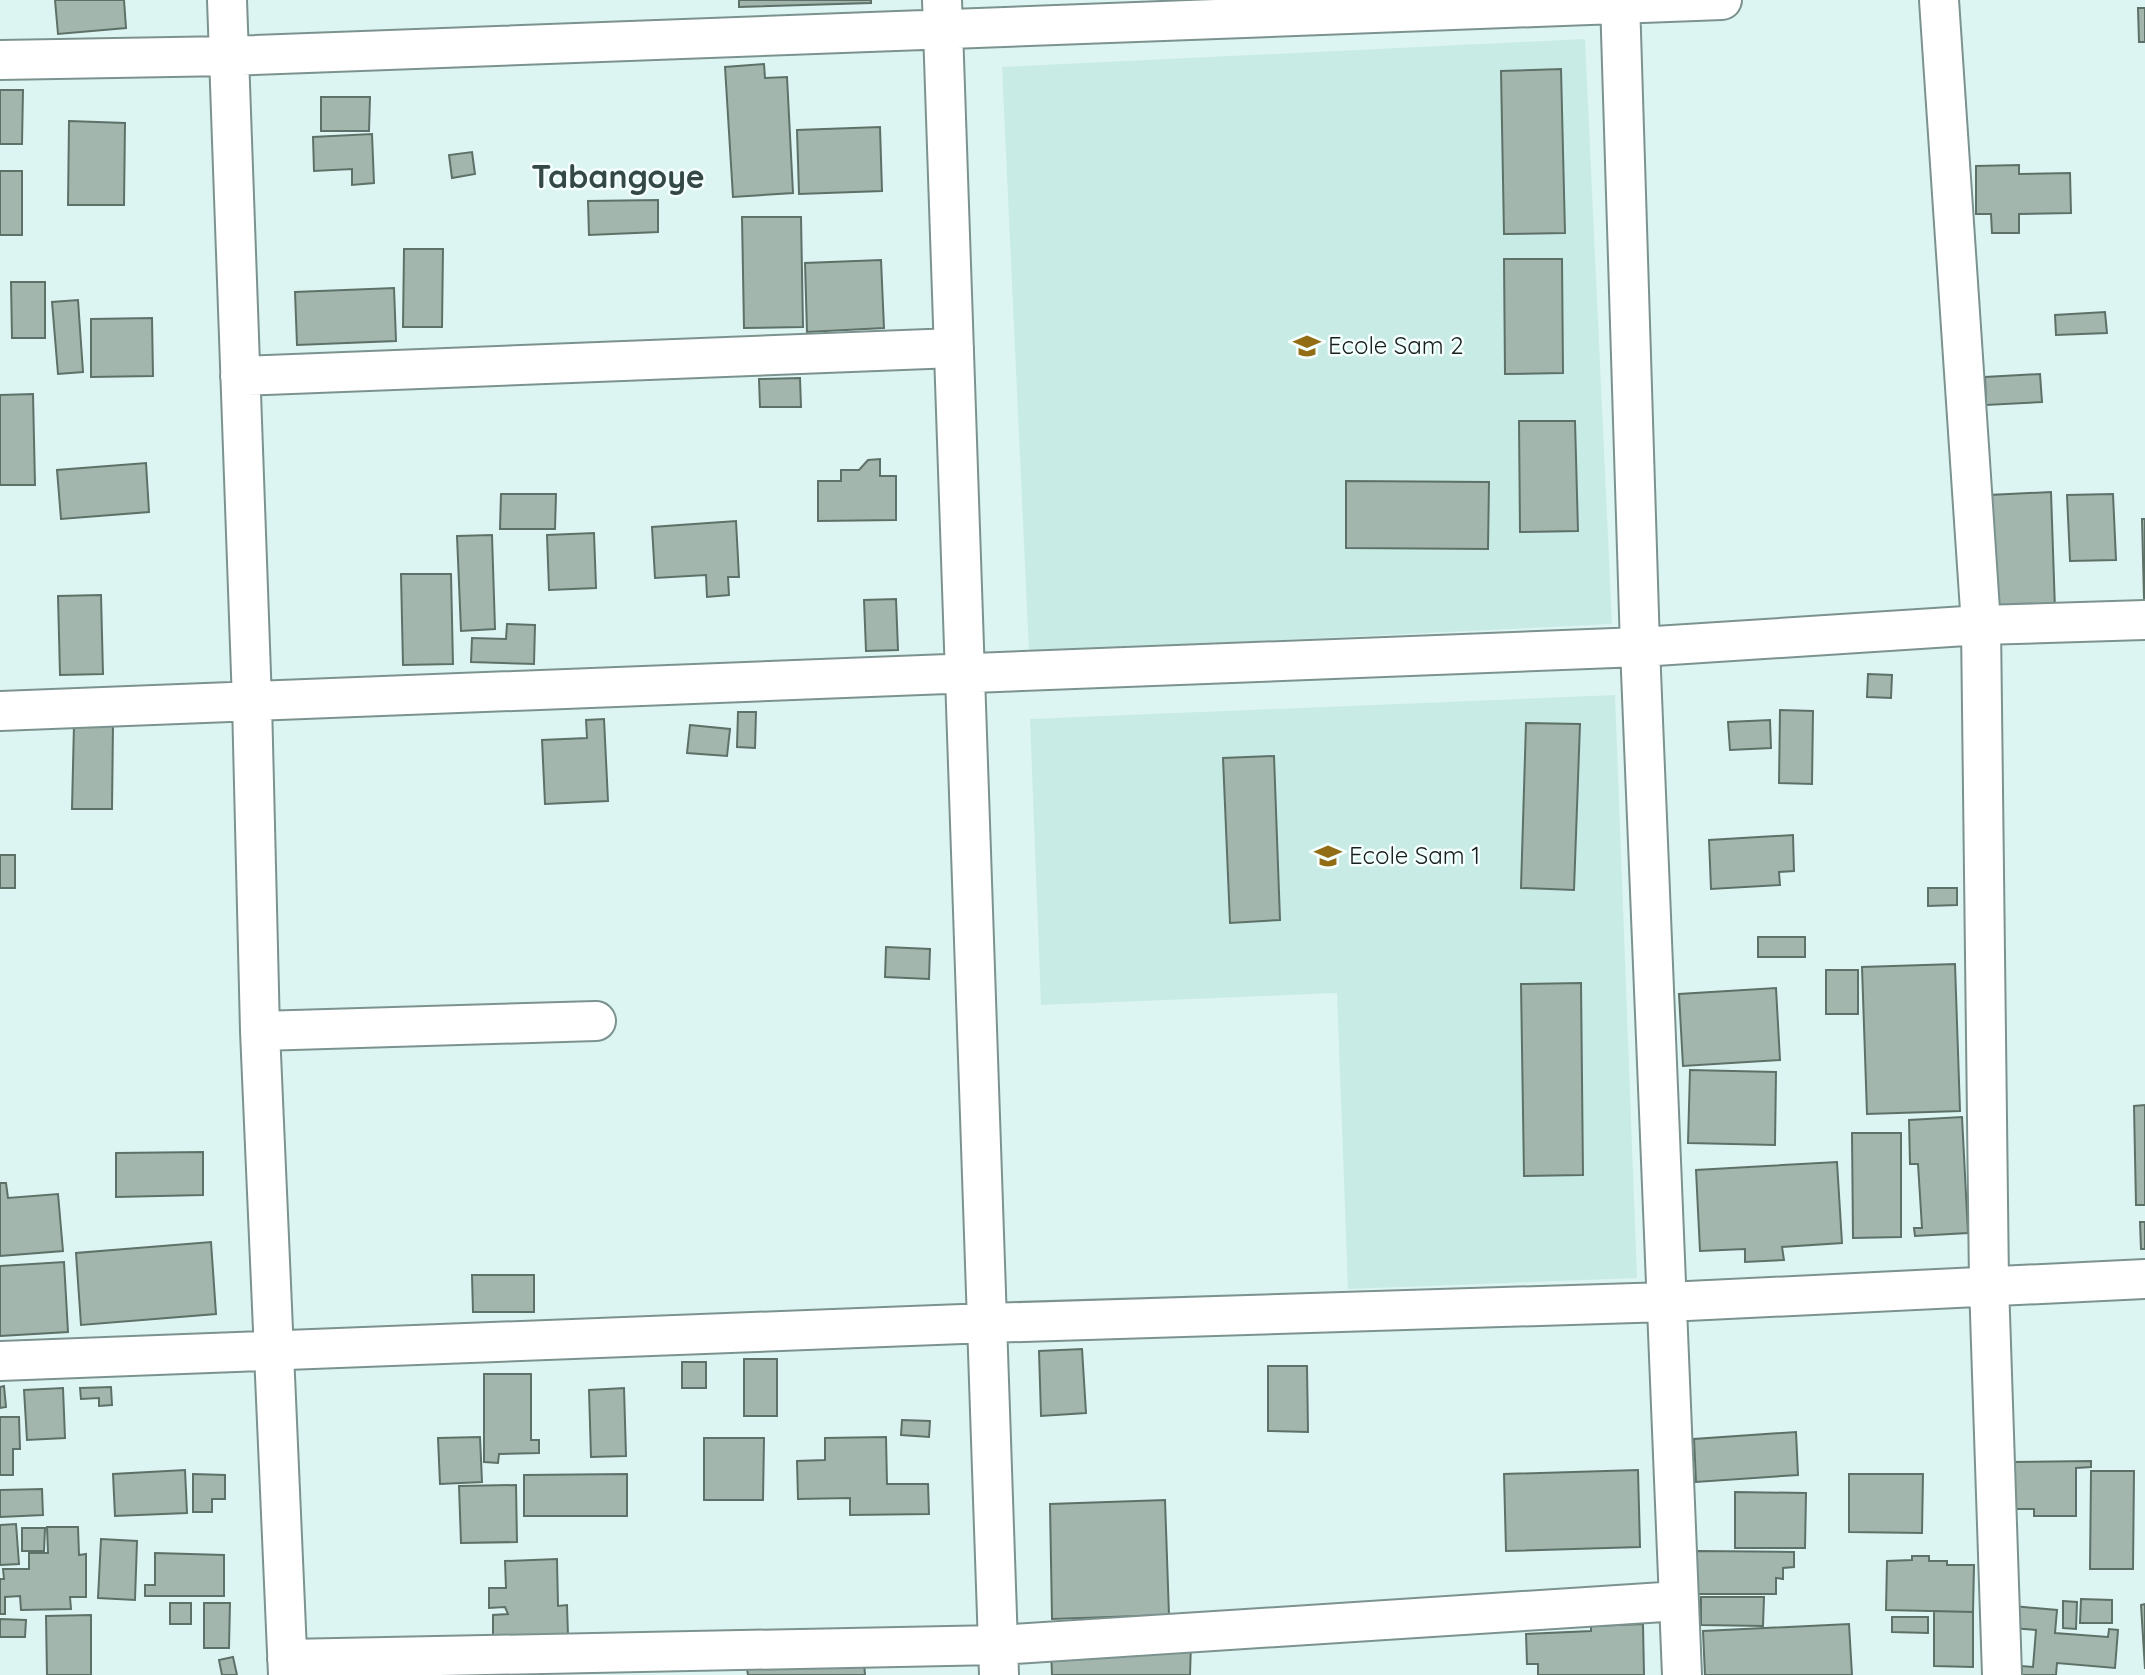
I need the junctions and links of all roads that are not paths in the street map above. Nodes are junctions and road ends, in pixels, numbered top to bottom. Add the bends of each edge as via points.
1 (227, 0) edge
2 (1723, 0) edge
3 (1939, 0) edge
4 (1620, 3) edge
5 (942, 14) edge
6 (229, 56) junction
7 (0, 60) edge
8 (954, 348) junction
9 (240, 376) junction
10 (2145, 620) edge
11 (1981, 625) junction
12 (1640, 647) junction
13 (965, 674) junction
14 (252, 702) junction
15 (0, 711) edge
16 (596, 1021) dead end
17 (260, 1031) junction
18 (2145, 1279) edge
19 (1989, 1284) junction
20 (1667, 1302) junction
21 (988, 1323) junction
22 (276, 1350) junction
23 (0, 1361) edge
24 (1679, 1601) junction
25 (999, 1660) edge
26 (287, 1667) edge
27 (1682, 1675) edge
28 (2002, 1675) edge

1 - 6 street
2 - 4 street
3 - 11 street
4 - 5 street
4 - 12 street
5 - 6 street
5 - 8 street
6 - 7 street
6 - 9 street
8 - 9 street
8 - 13 street
9 - 14 street
10 - 11 street
11 - 12 street
11 - 19 street
12 - 13 street
12 - 20 street
13 - 14 street
13 - 21 street
14 - 15 street
14 - 17 street
16 - 17 street
17 - 22 street
18 - 19 street
19 - 20 street
19 - 28 street
20 - 21 street
20 - 24 street
21 - 22 street
21 - 25 street
22 - 23 street
22 - 26 street
24 - 25 street
24 - 27 street
25 - 26 street

